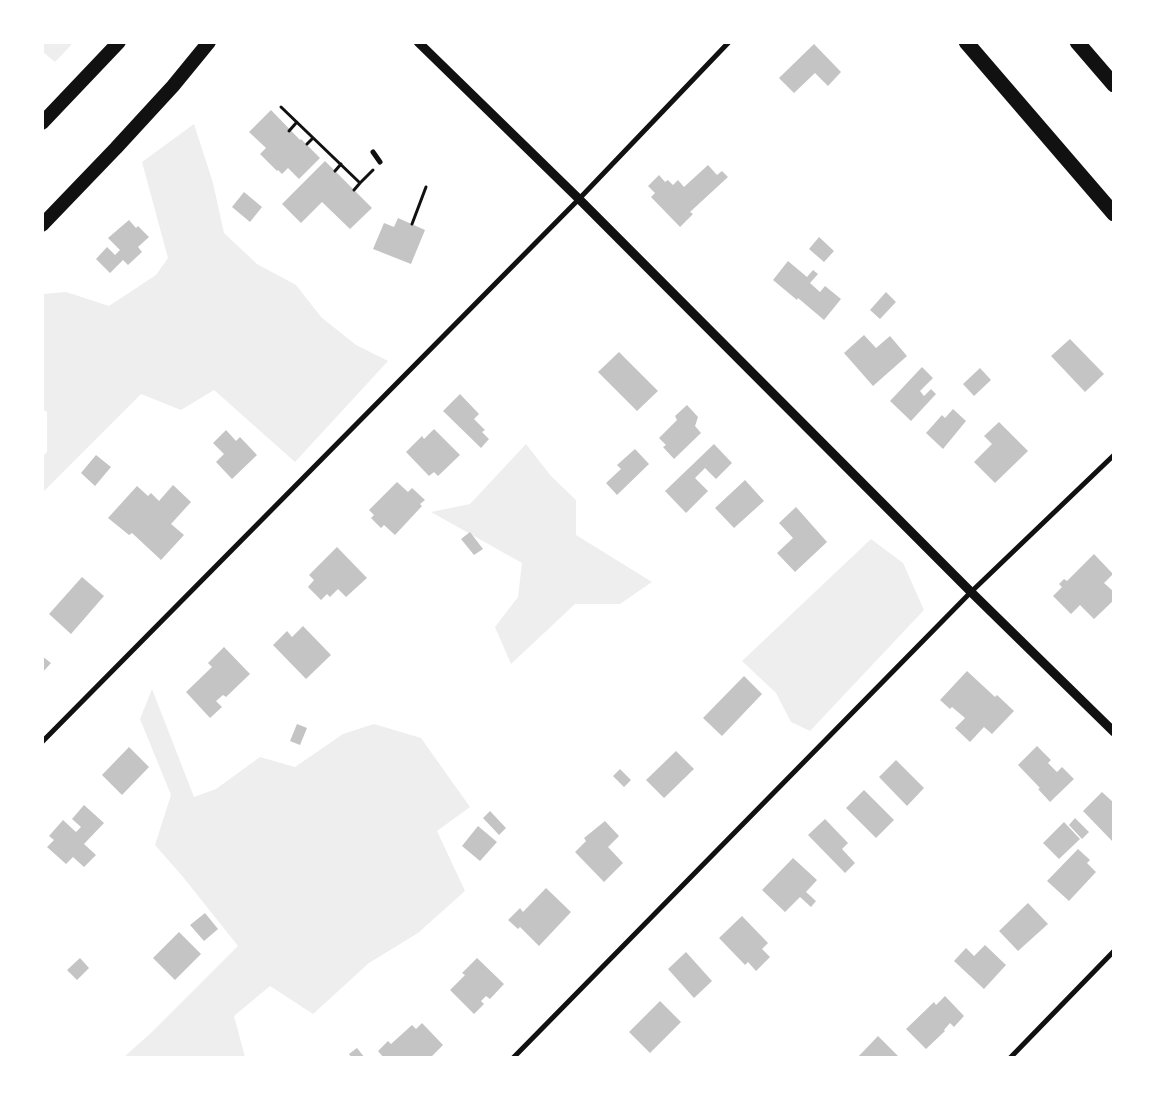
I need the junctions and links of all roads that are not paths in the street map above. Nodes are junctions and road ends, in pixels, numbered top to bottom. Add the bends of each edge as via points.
1 (119, 42) edge
2 (208, 42) edge
3 (418, 42) edge
4 (729, 42) edge
5 (966, 42) edge
6 (1078, 42) edge
7 (1114, 85) edge
8 (42, 123) edge
9 (373, 152) dead end
10 (380, 162) road end
11 (579, 199) junction
12 (1114, 214) edge
13 (42, 225) edge
14 (1114, 455) edge
15 (971, 592) junction
16 (1114, 732) edge
17 (42, 742) edge
18 (1114, 951) edge
19 (513, 1058) edge
20 (1010, 1058) edge

1 - 8 highway
2 - 13 highway via 148,114
3 - 11 street
4 - 11 street
5 - 12 highway
6 - 7 highway
9 - 10 street
11 - 15 street
11 - 17 street
14 - 15 street
15 - 16 street
15 - 19 street
18 - 20 street

